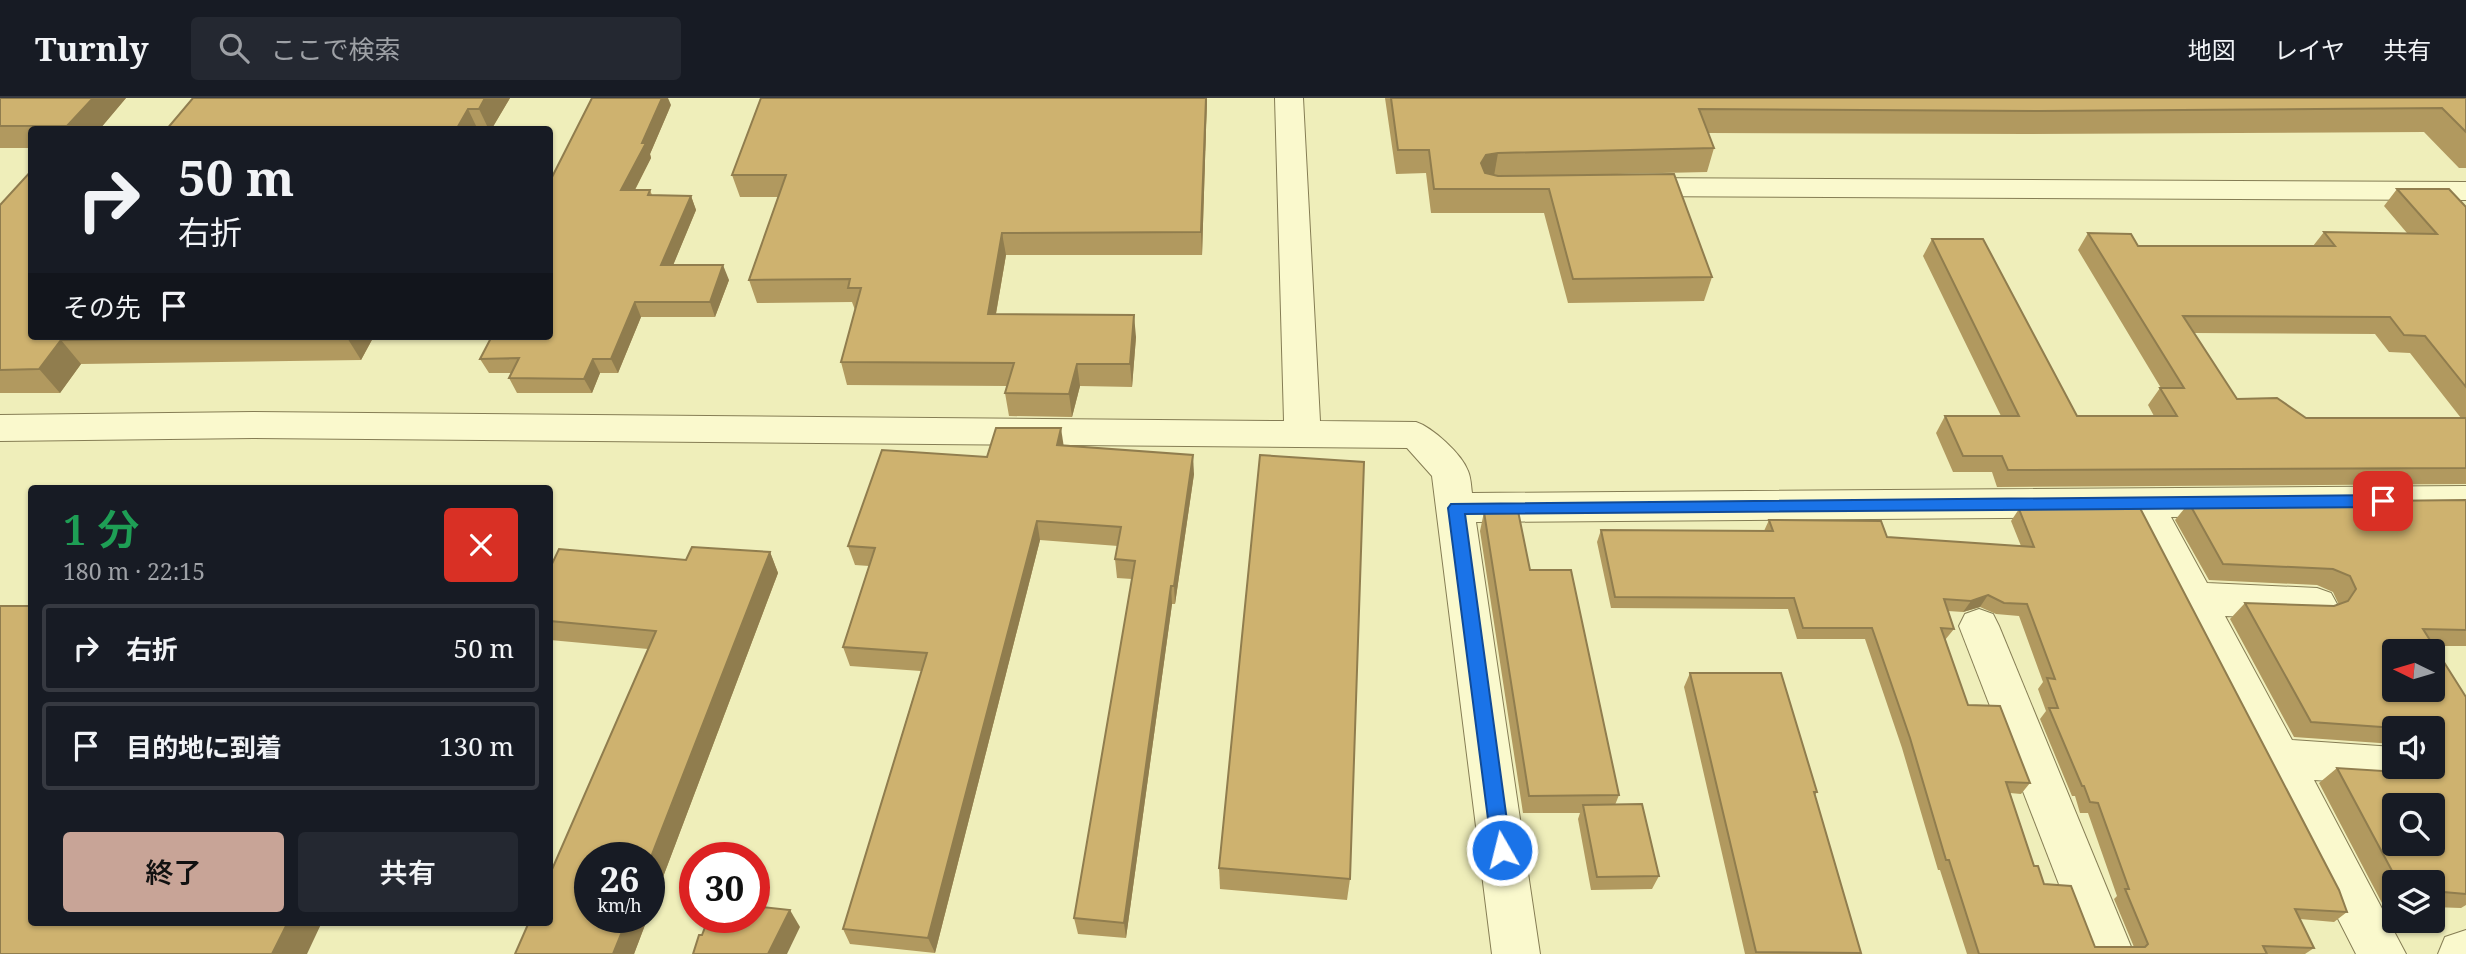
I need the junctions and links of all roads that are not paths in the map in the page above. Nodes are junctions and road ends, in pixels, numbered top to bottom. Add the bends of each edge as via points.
1 (1289, 98) edge
2 (1600, 187) edge
3 (2466, 191) edge
4 (0, 428) edge
5 (1302, 433) junction
6 (2466, 500) edge
7 (2146, 503) junction
8 (1456, 508) junction
9 (2195, 598) junction
10 (2317, 604) edge
11 (1979, 626) dead end
12 (2280, 758) junction
13 (2382, 765) edge
14 (1516, 954) edge
15 (2110, 954) edge
16 (2382, 954) edge

1 - 5 street
2 - 3 street
4 - 5 street via 253,425
5 - 8 street via 1416,435 1450,472
6 - 7 street
7 - 8 street
7 - 9 street
8 - 14 street
9 - 10 street
9 - 12 street
11 - 15 street
12 - 13 street
12 - 16 street

